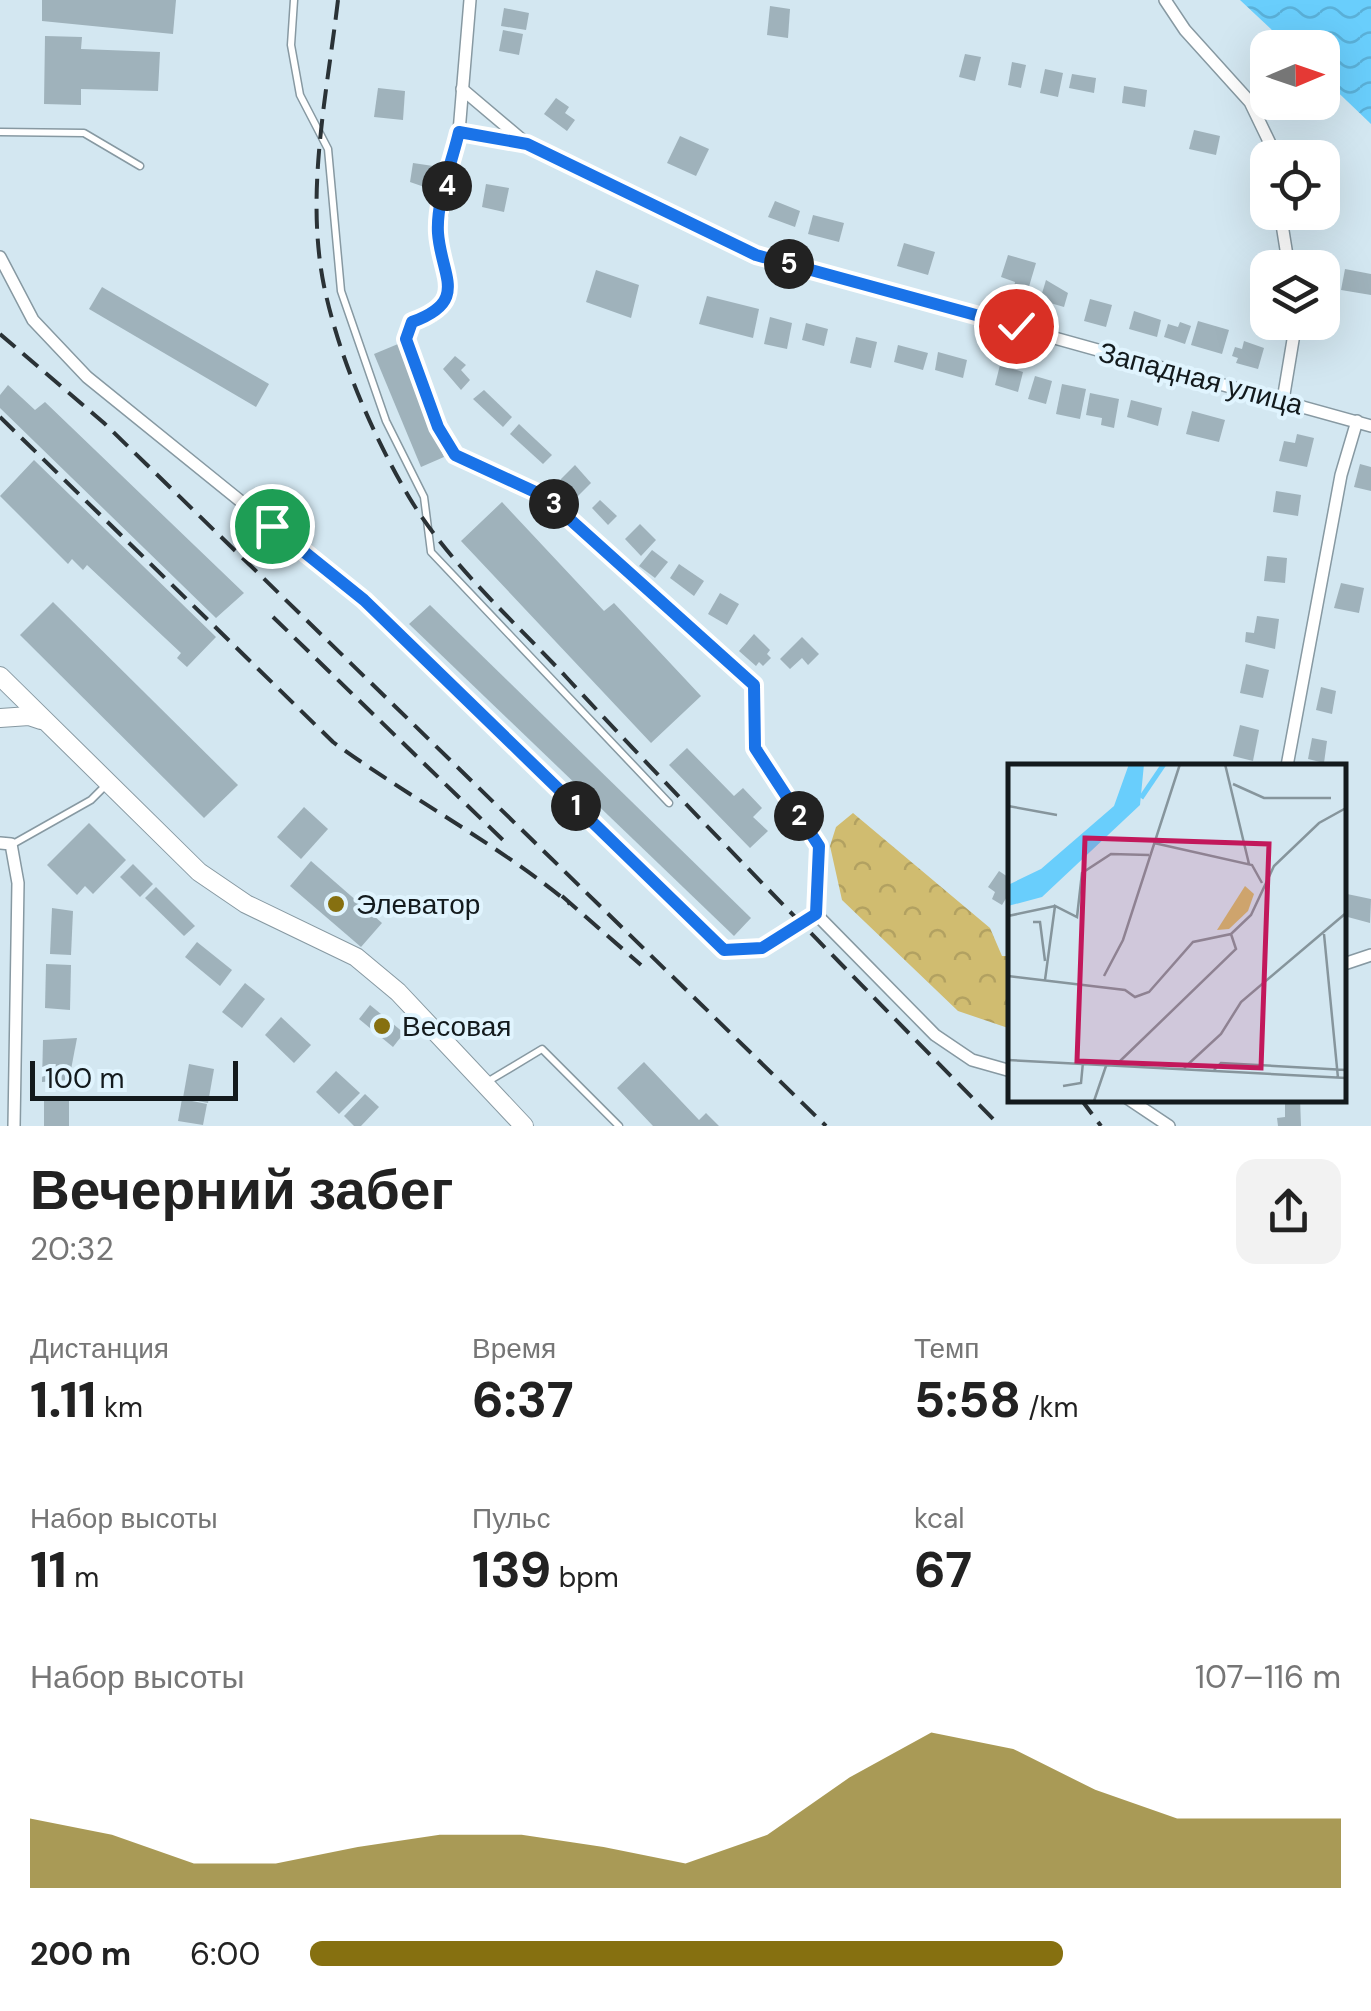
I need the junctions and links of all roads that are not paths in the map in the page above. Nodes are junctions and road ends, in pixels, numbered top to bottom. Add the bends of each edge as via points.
1 (294, 0) edge
2 (470, 0) edge
3 (1166, 0) edge
4 (462, 88) junction
5 (0, 132) edge
6 (459, 132) junction
7 (1268, 140) edge
8 (527, 144) junction
9 (140, 166) dead end
10 (0, 257) edge
11 (1293, 340) edge
12 (1282, 400) junction
13 (1358, 421) junction
14 (1371, 426) edge
15 (0, 676) edge
16 (0, 718) edge
17 (41, 720) junction
18 (1288, 764) edge
19 (107, 784) junction
20 (670, 804) dead end
21 (6, 844) edge
22 (816, 914) junction
23 (1371, 955) edge
24 (1346, 963) edge
25 (1008, 1070) edge
26 (486, 1083) junction
27 (1131, 1101) edge
28 (14, 1126) edge
29 (524, 1126) edge
30 (619, 1126) edge
31 (1170, 1126) edge

1 - 20 lane via 291,45 300,95 328,149 341,291 386,421 424,497 431,552
2 - 4 street
3 - 7 street via 1250,102
4 - 6 street
4 - 8 street
5 - 9 lane via 84,133
6 - 8 street
6 - 22 street via 438,231 450,280 447,297 432,315 412,322 406,339 438,427 455,455 544,496 754,685 755,748 819,846
8 - 12 street, Западная улица via 756,255
10 - 22 street via 33,320 87,377 364,600 724,950 762,948
11 - 12 street
12 - 13 street, Западная улица
13 - 14 street, Западная улица
13 - 18 street via 1341,475
15 - 17 main road
16 - 17 main road
17 - 19 main road
19 - 21 lane via 60,820
19 - 26 main road via 221,889 356,957
21 - 28 street via 18,883
22 - 25 street via 935,1036 972,1060
23 - 24 street
26 - 29 main road
26 - 30 lane via 542,1048
27 - 31 street

